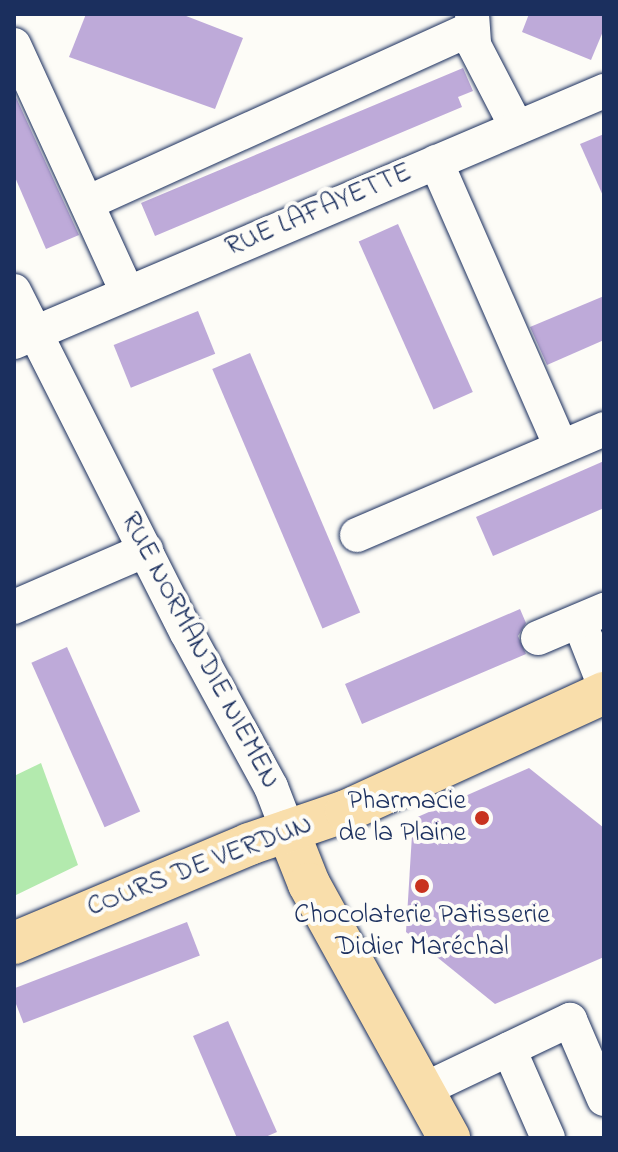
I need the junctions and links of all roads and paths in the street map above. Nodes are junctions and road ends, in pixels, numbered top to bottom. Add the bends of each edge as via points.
1 (471, 22) edge
2 (14, 45) edge
3 (604, 91) edge
4 (517, 128) junction
5 (436, 162) junction
6 (87, 203) junction
7 (14, 291) edge
8 (127, 292) junction
9 (25, 337) edge
10 (604, 429) edge
11 (561, 447) junction
12 (357, 535) dead end
13 (146, 550) junction
14 (14, 607) edge
15 (592, 616) edge
16 (538, 638) dead end
17 (604, 684) edge
18 (604, 693) edge
19 (288, 831) junction
20 (14, 943) edge
21 (509, 1049) junction
22 (423, 1090) junction
23 (604, 1099) edge
24 (449, 1138) edge
25 (548, 1138) edge

1 - 4 street via 474,45
1 - 6 street
2 - 6 street
3 - 4 street, RUE LAFAYETTE
4 - 5 street, RUE LAFAYETTE
5 - 8 street, RUE LAFAYETTE
5 - 11 street
6 - 8 street
7 - 9 street, RUE NORMANDIE NIEMEN
8 - 9 street, RUE LAFAYETTE
9 - 13 street, RUE NORMANDIE NIEMEN
10 - 11 street
11 - 12 street
13 - 14 street
13 - 19 street, RUE NORMANDIE NIEMEN via 271,787
15 - 16 street
15 - 17 street
18 - 19 main road, COURS DE VERDUN via 346,811
19 - 20 main road, COURS DE VERDUN
19 - 22 main road, RUE NORMANDIE NIEMEN via 309,884
21 - 22 street
21 - 23 street via 570,1020
21 - 25 street
22 - 24 main road, RUE NORMANDIE NIEMEN

